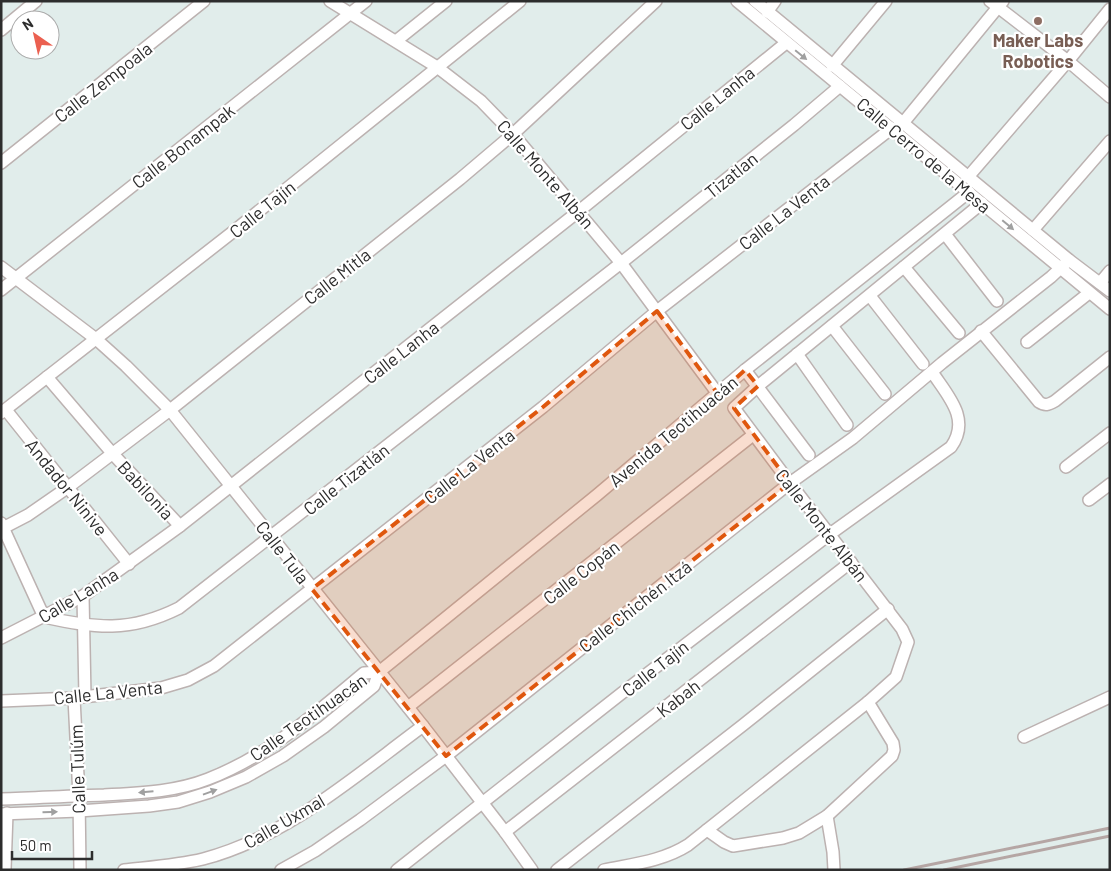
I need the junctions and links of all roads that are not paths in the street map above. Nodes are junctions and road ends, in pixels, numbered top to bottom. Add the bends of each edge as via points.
1 (36, 1) edge
2 (204, 1) edge
3 (330, 1) edge
4 (366, 1) edge
5 (446, 1) edge
6 (520, 1) edge
7 (656, 1) edge
8 (737, 1) edge
9 (755, 1) edge
10 (776, 1) edge
11 (886, 1) edge
12 (997, 3) edge
13 (1110, 9) edge
14 (767, 12) junction
15 (350, 14) junction
16 (1, 30) edge
17 (396, 42) junction
18 (786, 43) junction
19 (1068, 61) junction
20 (832, 66) junction
21 (438, 67) junction
22 (840, 86) junction
23 (1110, 96) edge
24 (897, 126) junction
25 (513, 134) junction
26 (1110, 141) edge
27 (1, 163) edge
28 (968, 177) junction
29 (969, 192) junction
30 (982, 204) junction
31 (578, 211) junction
32 (1033, 230) junction
33 (945, 234) junction
34 (889, 257) junction
35 (1070, 260) junction
36 (621, 263) junction
37 (1, 267) edge
38 (902, 268) junction
39 (1060, 270) junction
40 (1110, 271) edge
41 (16, 279) junction
42 (1100, 283) junction
43 (1, 290) edge
44 (1110, 291) edge
45 (1089, 294) junction
46 (870, 296) junction
47 (997, 301) dead end
48 (1110, 309) edge
49 (658, 311) junction
50 (832, 326) junction
51 (981, 331) junction
52 (960, 333) dead end
53 (96, 339) junction
54 (1027, 342) dead end
55 (796, 354) junction
56 (1110, 357) edge
57 (923, 364) dead end
58 (745, 370) junction
59 (932, 372) junction
60 (48, 377) junction
61 (758, 386) junction
62 (718, 394) junction
63 (885, 394) dead end
64 (170, 410) junction
65 (4, 411) edge
66 (847, 425) dead end
67 (1110, 433) edge
68 (753, 435) junction
69 (112, 453) junction
70 (808, 455) dead end
71 (1066, 467) dead end
72 (790, 483) junction
73 (231, 487) junction
74 (67, 488) junction
75 (1108, 488) edge
76 (1089, 500) dead end
77 (180, 526) junction
78 (2, 527) edge
79 (830, 534) junction
80 (271, 537) junction
81 (851, 562) junction
82 (129, 564) junction
83 (312, 589) junction
84 (83, 596) junction
85 (888, 609) junction
86 (44, 617) junction
87 (85, 626) junction
88 (1, 638) edge
89 (379, 672) junction
90 (1110, 697) edge
91 (79, 698) junction
92 (1, 701) edge
93 (868, 702) junction
94 (408, 707) junction
95 (423, 726) junction
96 (1024, 737) dead end
97 (446, 756) junction
98 (239, 765) junction
99 (246, 777) junction
100 (79, 796) junction
101 (1, 799) edge
102 (482, 803) junction
103 (79, 811) junction
104 (4, 814) edge
105 (827, 816) junction
106 (707, 830) junction
107 (505, 832) junction
108 (5, 869) edge
109 (80, 870) edge
110 (124, 870) edge
111 (281, 870) edge
112 (397, 870) edge
113 (532, 870) edge
114 (557, 870) edge
115 (604, 870) edge
116 (834, 870) edge

1 - 16 street
2 - 27 street, Calle Zempoala
3 - 15 street, Calle Monte Albán
4 - 15 street, Calle Bonampak
5 - 17 street
6 - 21 street, Calle Tajín
7 - 25 street, Calle Mitla
8 - 18 street, Calle Cerro de la Mesa
9 - 14 street, Calle Cerro de la Mesa
10 - 14 street
11 - 20 street
12 - 19 street
12 - 24 street, Calle La Venta
13 - 19 street
14 - 20 street, Calle Cerro de la Mesa
15 - 17 street, Calle Monte Albán
15 - 41 street, Calle Bonampak
17 - 21 street, Calle Monte Albán
18 -> 22 street, Calle Cerro de la Mesa
18 - 31 street, Calle Lanha
19 - 23 street
19 - 28 street
20 - 24 street, Calle Cerro de la Mesa
21 - 25 street, Calle Monte Albán via 481,101
21 - 53 street, Calle Tajín
22 - 24 street, Calle Cerro de la Mesa
22 - 36 street, Tizatlan
24 - 28 street, Calle Cerro de la Mesa
24 - 29 street, Calle Cerro de la Mesa
24 - 49 street, Calle La Venta
25 - 31 street, Calle Monte Albán
25 - 64 street, Calle Mitla
26 - 32 street
28 - 32 street, Calle Cerro de la Mesa
29 - 30 street, Calle Cerro de la Mesa
29 - 34 street, Avenida Teotihuacán
30 - 33 street
30 -> 39 street, Calle Cerro de la Mesa
31 - 36 street, Calle Monte Albán
31 - 73 street, Calle Lanha
32 - 35 street, Calle Cerro de la Mesa
33 - 38 street
33 - 47 street
34 - 38 street
34 - 58 street, Avenida Teotihuacán
35 - 39 street, Calle Chichén Itzá
35 - 42 street, Calle Cerro de la Mesa
36 - 49 street, Calle Monte Albán
36 - 80 street, Calle Tizatlán
37 - 41 street, Calle Tula
38 - 46 street
38 - 52 street
39 - 45 street, Calle Cerro de la Mesa
39 - 51 street, Calle Chichén Itzá
40 - 42 street
41 - 43 street, Calle Bonampak
41 - 53 street, Calle Tula
42 - 44 street, Calle Cerro de la Mesa
45 - 48 street, Calle Cerro de la Mesa
45 - 54 street
46 - 50 street
46 - 57 street
49 - 62 street, Calle Monte Albán
49 - 83 street, Calle La Venta via 544,407
50 - 55 street
50 - 63 street
51 - 56 street via 1043,405 1055,401
51 - 59 street, Calle Chichén Itzá
53 - 60 street, Calle Tajín
53 - 64 street, Calle Tula
55 - 61 street
55 - 66 street
58 - 61 street
58 - 62 street, Avenida Teotihuacán
59 - 72 street, Calle Chichén Itzá via 853,438
59 - 79 street, Calle Tajín via 957,413 960,427 954,442
60 - 65 street, Calle Tajín
60 - 69 street, Babilonia
61 - 68 street, Calle Monte Albán via 734,408
61 - 70 street
62 - 89 street, Avenida Teotihuacán
64 - 69 street, Calle Mitla
64 - 73 street, Calle Tula
65 - 74 street, Andador Ninive
67 - 71 street
68 - 72 street, Calle Monte Albán
68 - 94 street, Calle Copán
69 - 74 street, Calle Mitla
69 - 77 street, Babilonia
72 - 79 street, Calle Monte Albán
72 - 97 street, Calle Chichén Itzá
73 - 77 street, Calle Lanha
73 - 80 street, Calle Tula
74 - 78 street, Calle Mitla via 28,515
74 - 82 street, Andador Ninive
75 - 76 street
77 - 82 street, Calle Lanha
78 - 86 street
79 - 81 street, Calle Monte Albán
79 - 102 street, Calle Tajín
80 - 83 street, Calle Tula
80 - 87 street, Calle Tizatlán via 179,608 149,621
81 - 85 street, Calle Monte Albán
81 - 107 street, Kabah
82 - 84 street, Calle Lanha
83 - 89 street, Calle Tula
83 - 91 street, Calle La Venta via 214,666 188,680 161,688
84 - 86 street, Calle Lanha
84 - 87 street, Calle Tulúm
85 - 93 street, Calle Monte Albán via 908,642 896,677
85 - 114 street
86 - 87 street, Calle Tizatlán
86 - 88 street, Calle Lanha
87 - 91 street, Calle Tulúm
89 - 94 street, Calle Tula
89 - 98 street, Calle Teotihuacán via 364,673 275,744
89 - 99 street, Calle Teotihuacán via 374,686 324,726 283,756
90 - 96 street
91 - 92 street, Calle La Venta
91 - 100 street, Calle Tulúm
93 - 105 street via 893,743 892,756
93 - 106 street
94 - 95 street, Calle Tula
95 - 97 street, Calle Tula
95 - 110 street, Calle Uxmal via 321,801 278,828 202,859
97 - 102 street, Calle Tula
97 - 111 street, Calle Chichén Itzá via 360,820
98 - 99 street
98 -> 100 street, Calle Teotihuacán via 175,788
103 -> 99 street, Calle Teotihuacán via 178,802
100 - 101 street, Calle Teotihuacán
100 - 103 street, Calle Tulúm
102 - 107 street, Calle Tula
102 - 112 street, Calle Tajín
104 -> 103 street, Calle Teotihuacán
103 - 109 street, Calle Tulúm
104 - 108 street
105 - 106 street via 791,836 739,846 729,845
105 - 116 street
106 - 115 street via 666,856
107 - 113 street, Calle Tula

